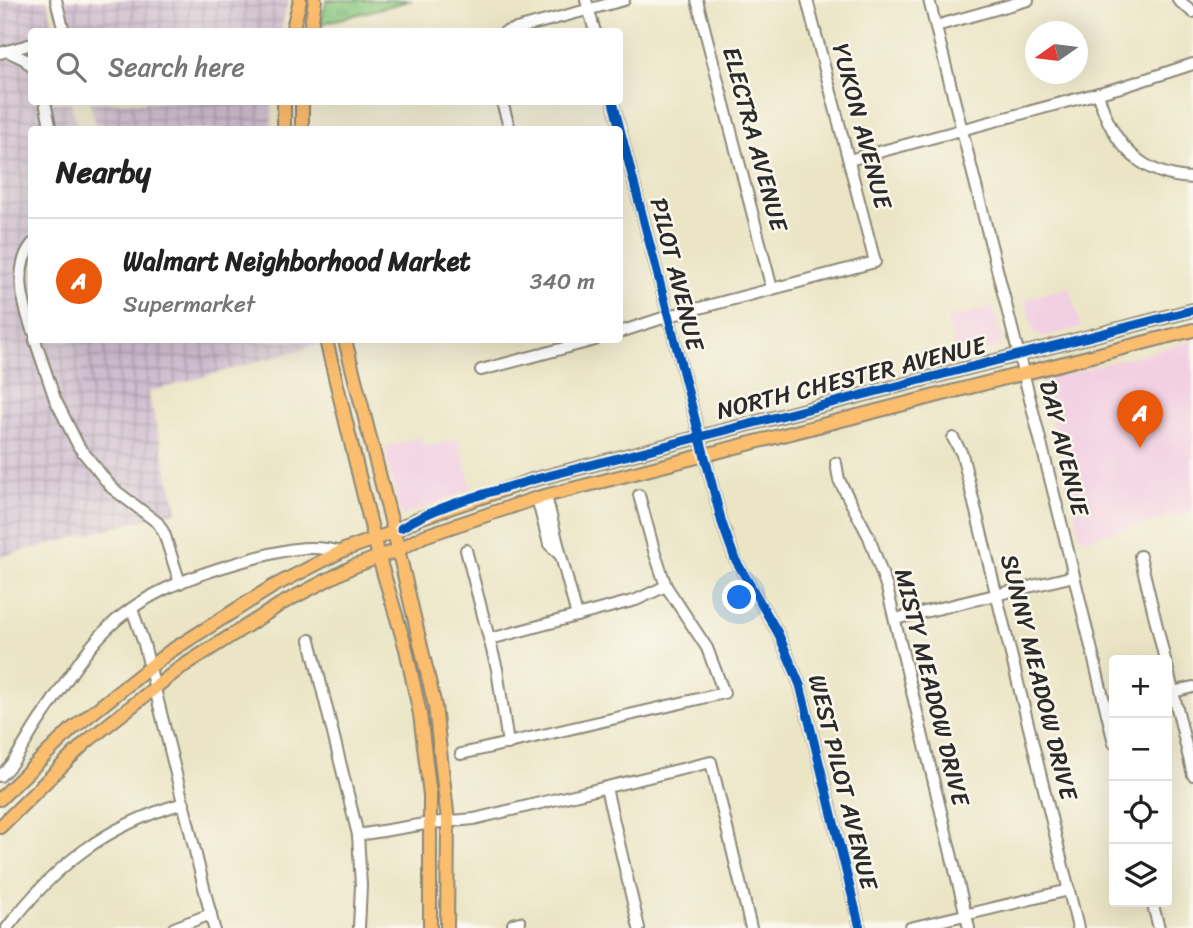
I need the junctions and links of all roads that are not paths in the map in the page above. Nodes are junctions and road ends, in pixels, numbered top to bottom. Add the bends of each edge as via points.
1 (57, 0) edge
2 (300, 0) edge
3 (315, 0) edge
4 (624, 0) edge
5 (697, 0) edge
6 (807, 0) edge
7 (929, 0) edge
8 (1028, 0) edge
9 (1178, 0) edge
10 (588, 5) edge
11 (1193, 12) edge
12 (936, 26) junction
13 (63, 28) edge
14 (293, 28) edge
15 (311, 28) edge
16 (517, 28) edge
17 (593, 28) edge
18 (28, 45) edge
19 (3, 52) edge
20 (28, 63) edge
21 (1193, 64) edge
22 (1098, 93) junction
23 (46, 105) edge
24 (284, 105) edge
25 (302, 105) edge
26 (503, 105) edge
27 (614, 105) edge
28 (50, 126) edge
29 (284, 126) edge
30 (302, 126) edge
31 (509, 126) edge
32 (619, 126) edge
33 (962, 130) junction
34 (623, 140) edge
35 (849, 160) junction
36 (1193, 178) edge
37 (28, 249) edge
38 (772, 289) junction
39 (1193, 310) edge
40 (669, 316) junction
41 (28, 319) edge
42 (1193, 330) edge
43 (623, 331) edge
44 (36, 343) edge
45 (327, 343) edge
46 (346, 343) edge
47 (565, 343) edge
48 (1019, 355) junction
49 (481, 370) dead end
50 (1024, 373) junction
51 (699, 437) junction
52 (953, 438) dead end
53 (703, 456) junction
54 (836, 463) dead end
55 (639, 495) dead end
56 (542, 497) junction
57 (394, 532) junction
58 (375, 539) junction
59 (398, 550) junction
60 (466, 550) dead end
61 (340, 552) junction
62 (1140, 556) dead end
63 (379, 558) junction
64 (1074, 576) junction
65 (180, 583) junction
66 (666, 586) junction
67 (998, 594) junction
68 (132, 609) junction
69 (577, 616) junction
70 (895, 619) junction
71 (490, 639) junction
72 (310, 640) dead end
73 (1164, 655) edge
74 (149, 667) junction
75 (154, 687) junction
76 (1193, 687) edge
77 (1172, 688) edge
78 (1173, 692) junction
79 (1109, 722) edge
80 (508, 744) junction
81 (461, 754) dead end
82 (1193, 775) edge
83 (0, 776) edge
84 (606, 788) junction
85 (0, 799) edge
86 (184, 803) junction
87 (448, 821) junction
88 (431, 823) junction
89 (0, 827) edge
90 (358, 835) junction
91 (1069, 890) junction
92 (1153, 907) edge
93 (211, 914) junction
94 (966, 915) junction
95 (7, 928) edge
96 (174, 928) edge
97 (214, 928) edge
98 (359, 928) edge
99 (430, 928) edge
100 (447, 928) edge
101 (639, 928) edge
102 (751, 928) edge
103 (860, 928) edge
104 (910, 928) edge
105 (969, 928) edge
106 (1078, 928) edge
107 (1159, 928) edge

1 - 13 street
2 - 14 main road
3 - 15 main road
4 - 10 street
5 - 38 street, ELECTRA AVENUE
6 - 35 street, YUKON AVENUE
7 - 12 street, DAY AVENUE
8 - 12 street
9 - 11 street
10 - 16 street
10 - 17 street
12 - 33 street, DAY AVENUE
18 - 19 street
19 - 20 street
21 - 22 street
22 - 33 street
22 - 36 street via 1107,124 1133,156 1168,175
23 - 28 street
24 - 29 main road
25 - 30 main road
26 - 31 street
27 - 32 street, PILOT AVENUE
33 - 35 street
33 - 48 street, DAY AVENUE
34 - 40 street, PILOT AVENUE
35 - 38 street, YUKON AVENUE via 875,262
37 - 41 street via 22,302
38 - 40 street
39 - 48 main road, NORTH CHESTER AVENUE
40 - 43 street
40 - 51 street, PILOT AVENUE
42 - 50 main road, NORTH CHESTER AVENUE
44 - 65 street via 55,400 79,447 112,488 158,523
45 - 58 main road
46 - 57 main road
47 - 49 street
48 - 50 street, DAY AVENUE
48 - 51 main road, NORTH CHESTER AVENUE
50 - 53 main road, NORTH CHESTER AVENUE
50 - 64 street, DAY AVENUE
51 - 53 street, PILOT AVENUE
51 - 57 main road, NORTH CHESTER AVENUE via 493,492
52 - 67 street, SUNNY MEADOW DRIVE via 962,454
53 - 56 main road, NORTH CHESTER AVENUE
53 - 103 street, WEST PILOT AVENUE via 727,541 778,633 800,685
54 - 70 street, MISTY MEADOW DRIVE via 839,480 879,562
55 - 66 street
56 - 59 main road, NORTH CHESTER AVENUE via 461,522
56 - 69 street via 550,544 561,556
57 - 58 main road, NORTH CHESTER AVENUE
57 - 59 main road
58 - 61 main road, NORTH CHESTER AVENUE
58 - 63 main road
59 - 63 main road, NORTH CHESTER AVENUE
59 - 87 main road via 433,694
60 - 71 street
61 - 65 street via 323,547 293,549
61 - 74 main road, NORTH CHESTER AVENUE via 240,606
62 - 73 street
63 - 75 main road, NORTH CHESTER AVENUE via 281,604
63 - 88 main road via 416,692
64 - 67 street
64 - 79 street, DAY AVENUE
65 - 68 street
66 - 69 street via 636,600
66 - 80 street via 707,648 724,693
67 - 70 street
67 - 91 street, SUNNY MEADOW DRIVE
68 - 74 street
68 - 83 street via 96,642
69 - 71 street
70 - 94 street, MISTY MEADOW DRIVE
71 - 80 street
72 - 90 street
74 - 75 street
74 - 85 main road, NORTH CHESTER AVENUE via 72,729
75 - 86 street
75 - 89 main road, NORTH CHESTER AVENUE via 85,743
76 - 78 street
77 - 78 street
78 - 82 street
80 - 81 street
84 - 87 street
84 - 101 street
84 - 102 street via 711,762
86 - 93 street
86 - 95 street via 139,818 95,841 41,887
87 - 88 street
87 - 100 main road
88 - 90 street
88 - 99 main road
90 - 98 street
91 - 94 street
91 - 106 street, SUNNY MEADOW DRIVE
92 - 107 street
93 - 96 street
93 - 97 street
94 - 104 street
94 - 105 street, MISTY MEADOW DRIVE

